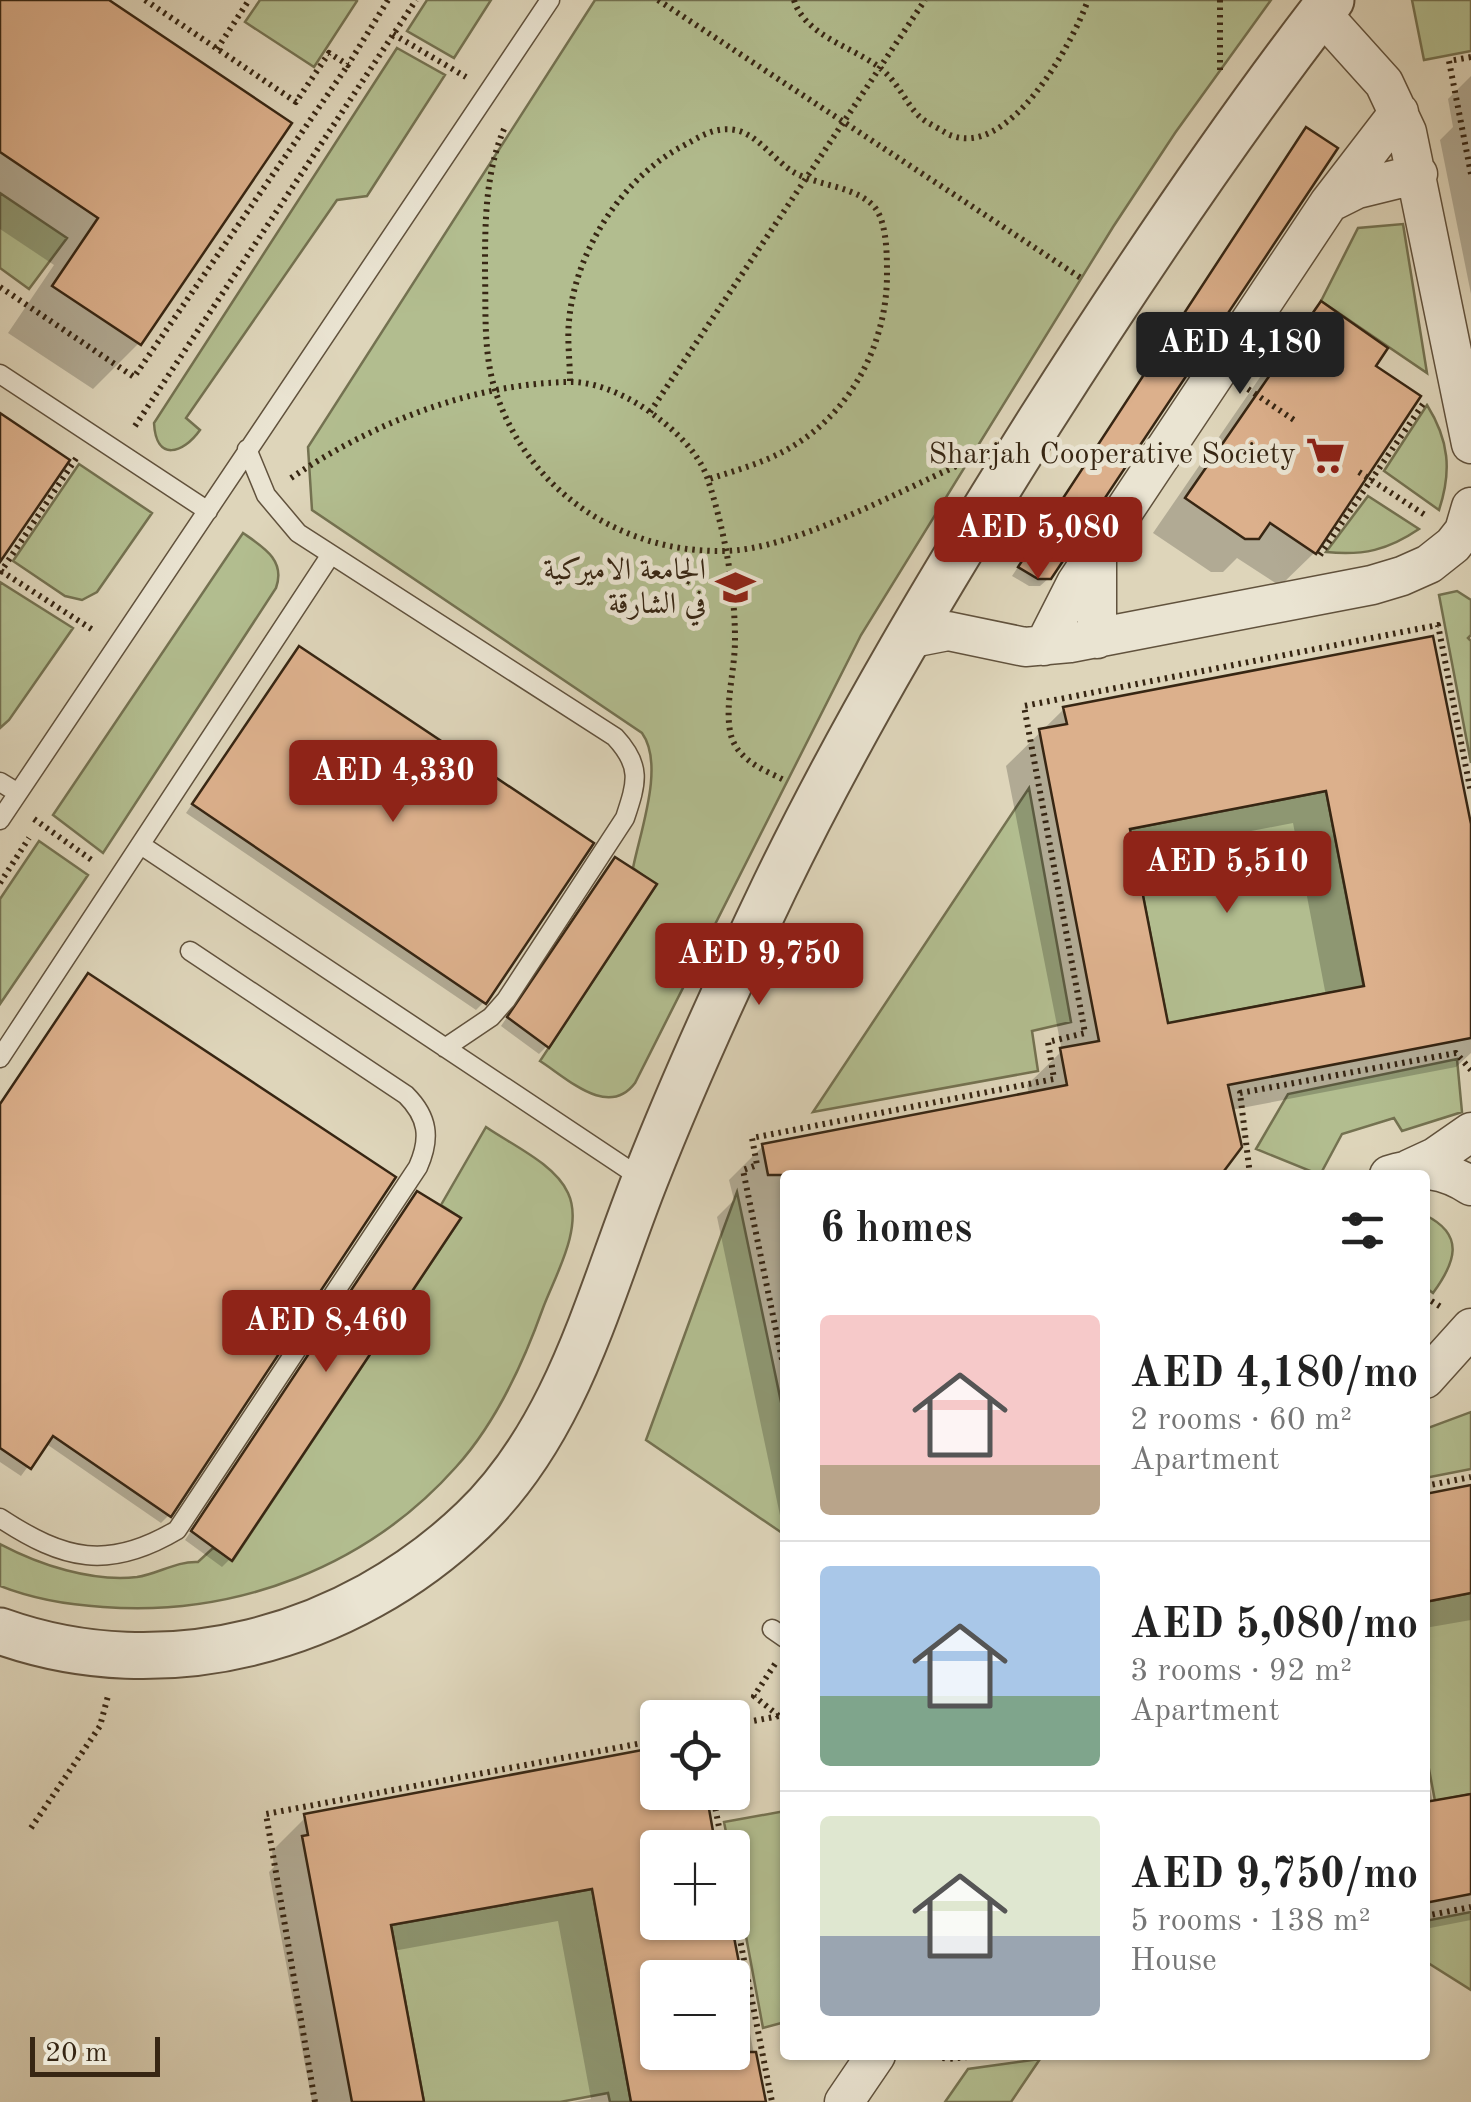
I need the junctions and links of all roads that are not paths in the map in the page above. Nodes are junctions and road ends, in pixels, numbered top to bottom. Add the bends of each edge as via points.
1 (550, 0) edge
2 (1326, 6) edge
3 (1400, 112) junction
4 (1418, 174) junction
5 (1329, 203) junction
6 (0, 374) edge
7 (1471, 444) edge
8 (247, 449) junction
9 (208, 511) junction
10 (1463, 537) edge
11 (330, 556) junction
12 (1097, 556) junction
13 (907, 638) junction
14 (1097, 638) junction
15 (1044, 646) junction
16 (0, 782) edge
17 (7, 808) edge
18 (141, 844) junction
19 (190, 950) dead end
20 (445, 1048) junction
21 (0, 1058) edge
22 (1471, 1132) edge
23 (1404, 1170) edge
24 (1420, 1170) edge
25 (645, 1180) junction
26 (1471, 1186) edge
27 (1471, 1328) edge
28 (1430, 1373) edge
29 (0, 1518) edge
30 (0, 1631) edge
31 (873, 2060) edge
32 (844, 2102) edge

1 - 8 lane
2 - 3 street
2 - 13 street via 1116,302
3 - 4 street
3 - 5 street
4 - 5 street
4 - 7 street
5 - 12 street
6 - 9 lane
8 - 9 lane
8 - 11 lane via 266,495 298,534
9 - 17 lane
10 - 14 street via 1402,576
11 - 18 lane
11 - 20 lane via 615,736 635,767 625,818 506,1000
12 - 14 street
12 - 15 street
13 - 15 street via 948,631
13 - 25 street via 722,997
14 - 15 street
16 - 17 lane
18 - 20 lane
18 - 21 lane
19 - 29 lane via 406,1094 420,1109 427,1148 177,1530 147,1548 79,1556 46,1546
20 - 25 lane
22 - 23 street
24 - 26 street via 1450,1174
25 - 30 street via 554,1410 520,1466 428,1560 313,1625 250,1644 118,1655
27 - 28 street
31 - 32 street

